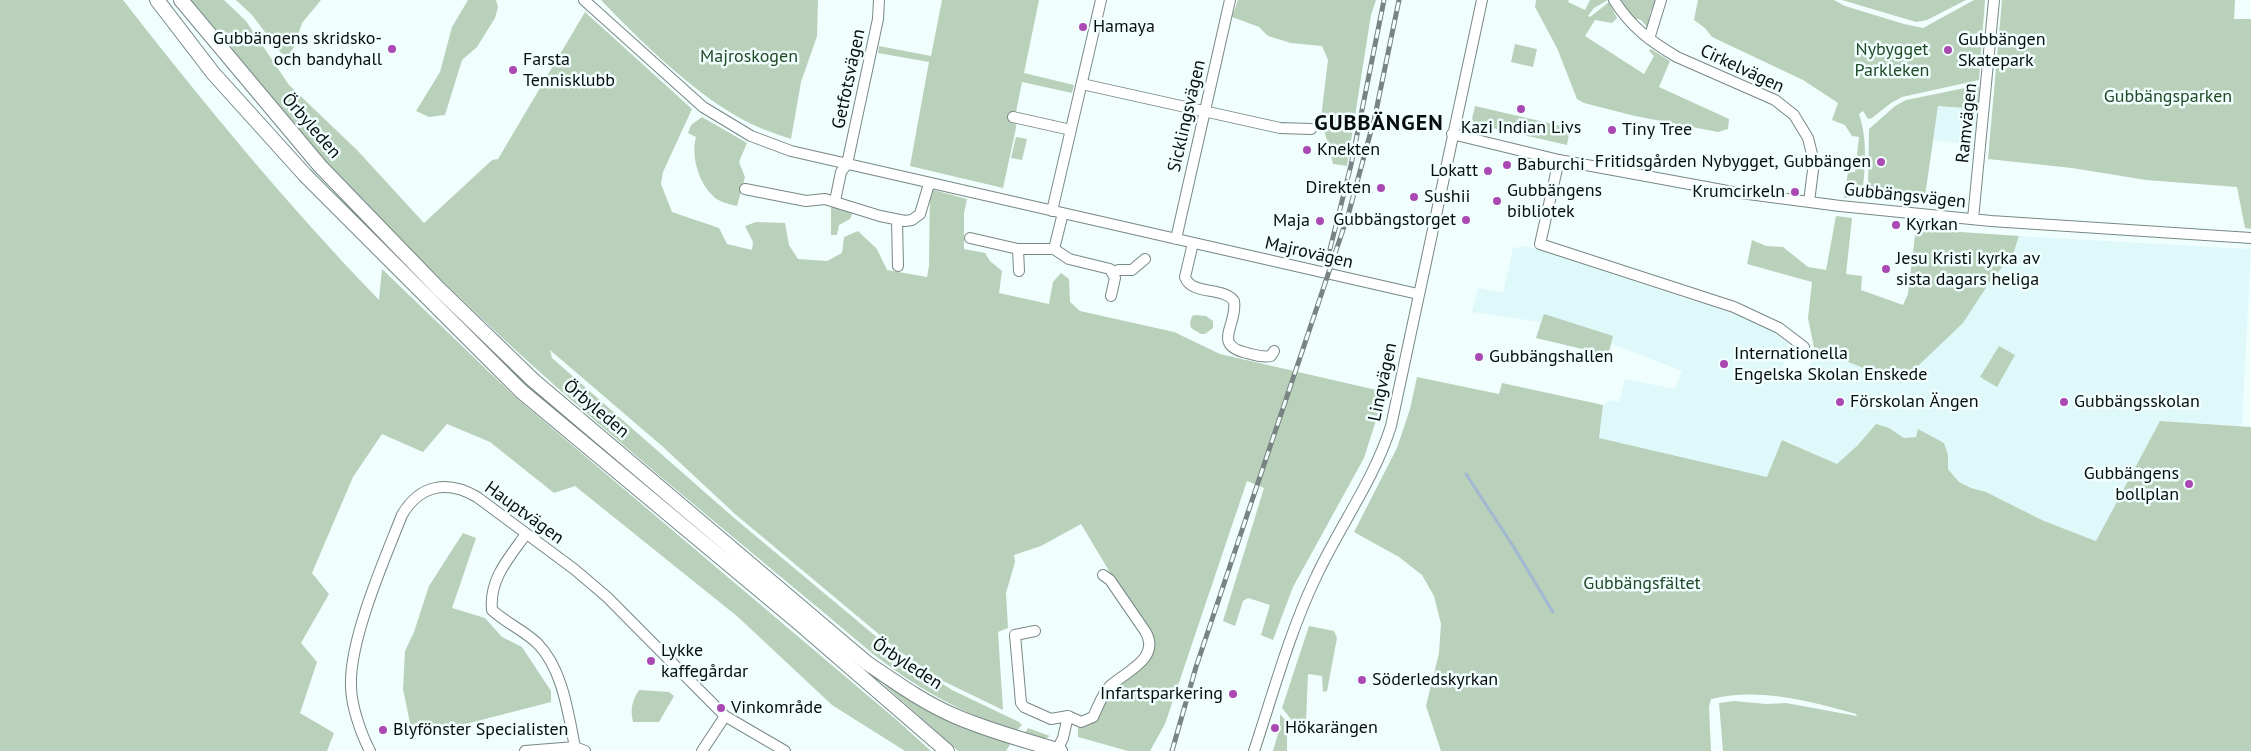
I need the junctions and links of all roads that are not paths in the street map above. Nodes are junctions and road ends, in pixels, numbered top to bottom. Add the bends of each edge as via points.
1 (157, 0) edge
2 (181, 0) edge
3 (584, 0) edge
4 (879, 0) edge
5 (1101, 0) edge
6 (1230, 0) edge
7 (1482, 0) edge
8 (1614, 0) edge
9 (1661, 0) edge
10 (1994, 0) edge
11 (1649, 39) junction
12 (1082, 84) junction
13 (1205, 112) junction
14 (1013, 117) dead end
15 (1311, 129) dead end
16 (1071, 130) junction
17 (1452, 134) junction
18 (1559, 160) junction
19 (847, 164) junction
20 (929, 184) junction
21 (745, 188) dead end
22 (835, 201) junction
23 (1809, 202) junction
24 (1052, 211) junction
25 (1063, 213) junction
26 (1974, 219) junction
27 (897, 220) junction
28 (970, 238) dead end
29 (2251, 238) edge
30 (1176, 239) junction
31 (1193, 243) junction
32 (1018, 249) junction
33 (1054, 249) junction
34 (1145, 259) dead end
35 (898, 266) dead end
36 (1019, 272) dead end
37 (1113, 272) junction
38 (1418, 294) junction
39 (1111, 296) dead end
40 (1804, 347) dead end
41 (1274, 351) dead end
42 (526, 534) junction
43 (1103, 575) dead end
44 (1035, 631) dead end
45 (725, 716) junction
46 (1068, 716) junction
47 (575, 747) junction
48 (370, 751) edge
49 (524, 751) edge
50 (585, 751) edge
51 (702, 751) edge
52 (785, 751) edge
53 (947, 751) edge
54 (1057, 751) edge
55 (1254, 751) edge

1 - 53 main road, Örbyleden via 213,73 305,175 521,391
2 - 54 main road, Örbyleden via 320,166 533,380 867,663 953,715
3 - 19 street, Majrovägen via 720,119 783,148
4 - 19 street, Getfotsvägen via 878,19
5 - 12 street
6 - 13 street, Sicklingsvägen
7 - 17 street, Lingvägen
8 - 11 street, Cirkelvägen via 1627,21
9 - 11 street
10 - 26 street, Ramvägen
11 - 23 street, Cirkelvägen via 1677,58 1775,100 1794,115 1808,138 1814,162
12 - 13 street
12 - 16 street
13 - 15 street via 1280,128
13 - 30 street, Sicklingsvägen
14 - 16 street
16 - 24 street
17 - 18 street, Gubbängsvägen
17 - 38 street, Lingvägen
18 - 23 street, Gubbängsvägen via 1733,192
18 - 40 street via 1540,244 1734,307 1780,328
19 - 20 street, Majrovägen
19 - 22 street via 841,172
20 - 24 street, Majrovägen
20 - 27 street via 920,214 912,220
21 - 22 street via 806,200 825,198
22 - 27 street
23 - 26 street, Gubbängsvägen
24 - 25 street, Majrovägen
25 - 30 street, Majrovägen
25 - 33 street
26 - 29 street, Gubbängsvägen
27 - 35 street
28 - 32 street
30 - 31 street, Majrovägen
31 - 38 street, Majrovägen
31 - 41 street via 1186,280 1194,287 1228,295 1234,301 1228,339 1231,347 1265,357
32 - 33 street
32 - 36 street
33 - 37 street via 1069,259
34 - 37 street via 1132,270
37 - 39 street via 1116,278
38 - 55 street, Lingvägen via 1387,438 1315,579 1288,647
42 - 45 street, Hauptvägen via 607,597
42 - 47 street via 497,576 491,597 492,610 537,643 551,660 563,694
42 - 48 street, Hauptvägen via 464,490 433,487 409,502 354,650 350,686 360,728
43 - 46 street via 1110,580 1148,636 1144,661 1109,686 1093,717 1081,722
44 - 46 street via 1015,635 1021,703 1051,720
45 - 51 street
45 - 52 street, Hauptvägen
46 - 54 street
47 - 49 street
47 - 50 street

